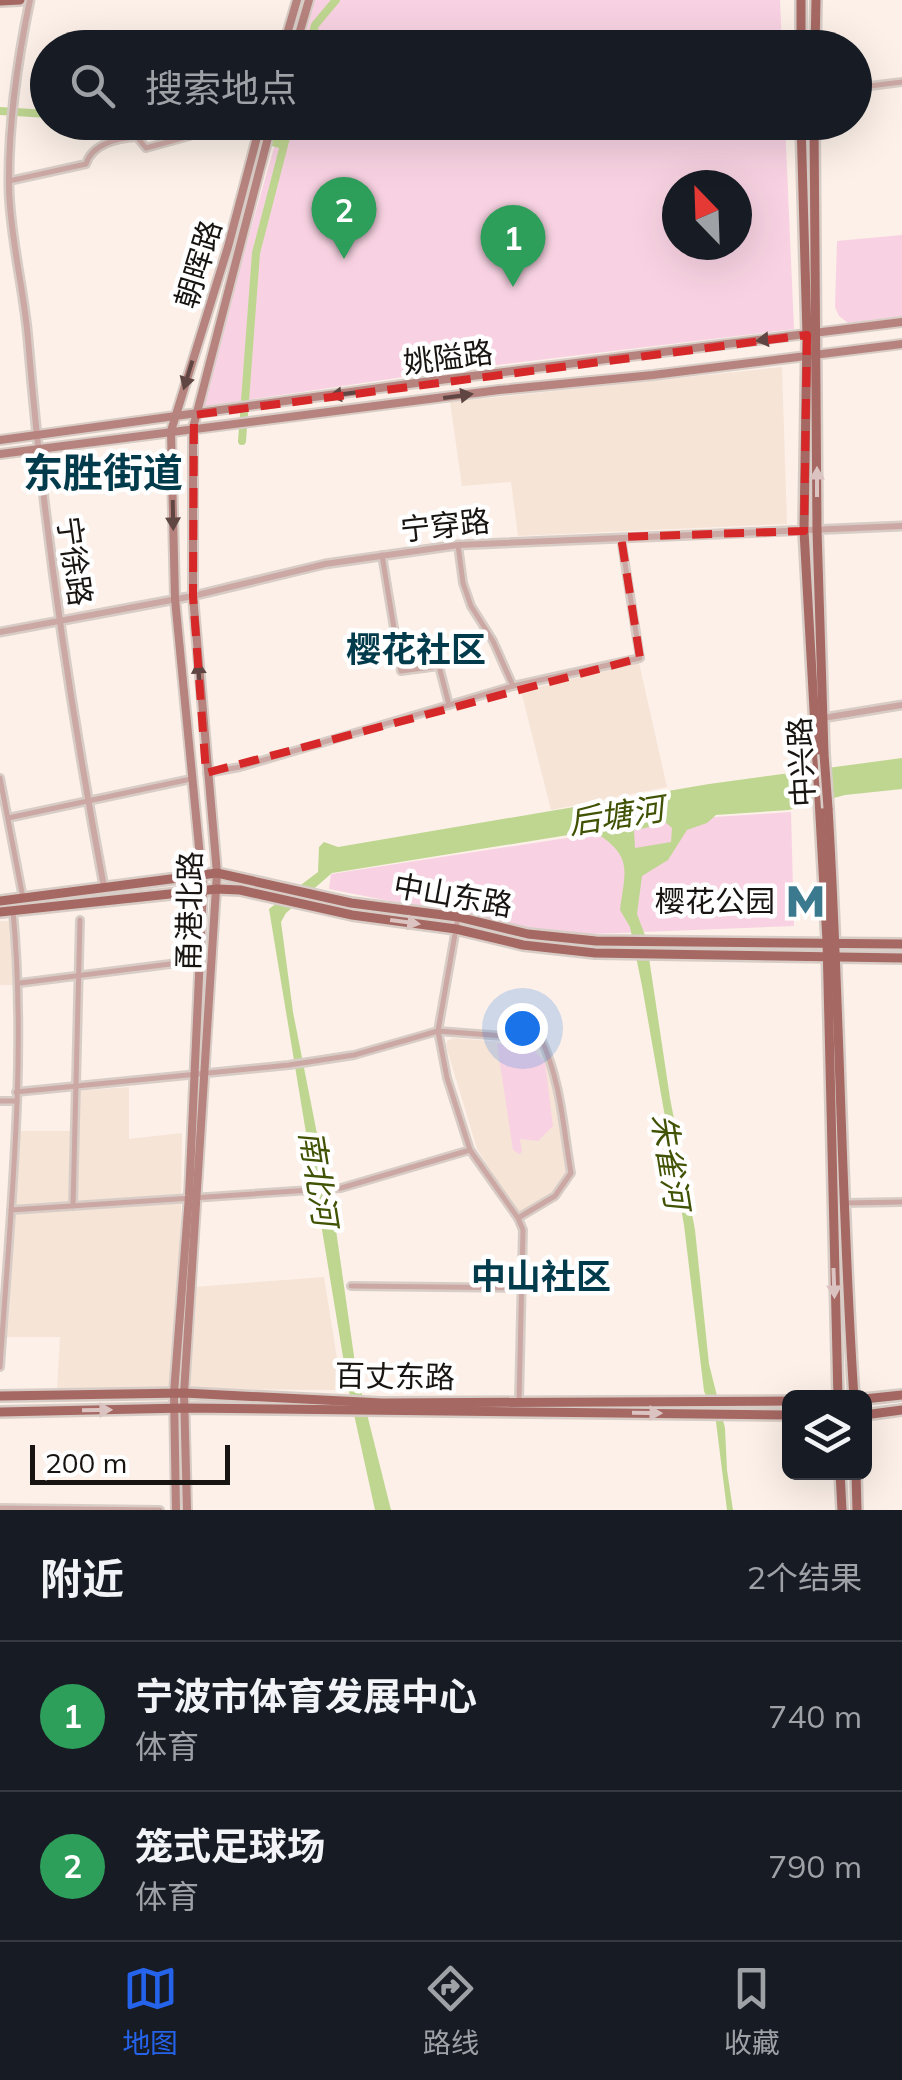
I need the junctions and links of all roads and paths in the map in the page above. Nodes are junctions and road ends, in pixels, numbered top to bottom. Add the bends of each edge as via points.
1 (20, 0) edge
2 (30, 0) edge
3 (297, 0) edge
4 (309, 0) edge
5 (801, 0) edge
6 (816, 0) edge
7 (0, 2) edge
8 (288, 30) edge
9 (300, 30) edge
10 (801, 30) edge
11 (815, 30) edge
12 (902, 82) edge
13 (872, 86) edge
14 (121, 140) edge
15 (140, 140) edge
16 (174, 140) edge
17 (256, 140) edge
18 (267, 140) edge
19 (802, 140) edge
20 (814, 140) edge
21 (9, 182) junction
22 (902, 322) edge
23 (812, 334) junction
24 (902, 344) edge
25 (812, 355) junction
26 (194, 415) junction
27 (174, 418) junction
28 (192, 428) junction
29 (171, 431) junction
30 (36, 436) junction
31 (0, 440) edge
32 (37, 450) junction
33 (0, 454) edge
34 (902, 526) edge
35 (818, 530) junction
36 (804, 531) junction
37 (621, 538) junction
38 (458, 545) junction
39 (382, 555) junction
40 (193, 596) junction
41 (174, 599) junction
42 (60, 620) junction
43 (0, 632) edge
44 (513, 686) junction
45 (902, 705) edge
46 (449, 706) junction
47 (823, 718) junction
48 (821, 754) junction
49 (206, 773) junction
50 (0, 778) edge
51 (190, 779) junction
52 (88, 801) junction
53 (2, 802) edge
54 (8, 818) junction
55 (217, 873) junction
56 (201, 874) junction
57 (104, 887) junction
58 (203, 888) junction
59 (217, 889) junction
60 (23, 898) junction
61 (0, 901) edge
62 (12, 911) junction
63 (0, 912) edge
64 (458, 916) junction
65 (80, 920) dead end
66 (456, 929) junction
67 (832, 941) junction
68 (902, 944) edge
69 (831, 957) junction
70 (902, 958) edge
71 (200, 964) junction
72 (78, 976) junction
73 (20, 983) junction
74 (438, 1031) junction
75 (199, 1075) junction
76 (76, 1087) junction
77 (16, 1092) junction
78 (0, 1101) edge
79 (16, 1101) junction
80 (470, 1150) junction
81 (194, 1196) junction
82 (902, 1202) edge
83 (843, 1203) junction
84 (74, 1206) junction
85 (10, 1213) junction
86 (0, 1216) edge
87 (518, 1218) junction
88 (350, 1286) dead end
89 (522, 1288) junction
90 (0, 1368) edge
91 (838, 1390) edge
92 (854, 1390) edge
93 (179, 1393) junction
94 (902, 1395) edge
95 (0, 1396) edge
96 (872, 1398) edge
97 (519, 1401) junction
98 (782, 1401) edge
99 (378, 1406) junction
100 (179, 1408) junction
101 (902, 1410) edge
102 (0, 1412) edge
103 (872, 1413) edge
104 (782, 1415) edge
105 (840, 1480) edge
106 (856, 1480) edge
107 (0, 1508) edge
108 (160, 1510) edge
109 (176, 1510) edge
110 (187, 1510) edge
111 (842, 1510) edge
112 (857, 1510) edge

1 - 7 main road
2 - 21 street, 宁徐路 via 11,118
3 - 8 main road
4 - 9 main road
5 - 10 main road
6 - 11 main road
12 - 13 street
14 - 21 street via 91,151 86,164
15 - 16 street via 146,148
17 -> 27 main road, 朝晖路
18 - 26 main road, 朝晖路
19 - 23 main road, 中兴路
20 - 23 main road, 中兴路
21 - 30 street, 宁徐路
22 - 23 main road, 姚隘路
23 - 25 main road, 中兴路
23 -> 26 main road, 姚隘路
24 - 25 main road, 姚隘路
28 -> 25 main road, 姚隘路
35 -> 25 main road, 中兴路
25 - 36 main road, 中兴路
26 - 27 main road, 姚隘路
26 - 28 main road, 甬港北路
27 - 29 main road, 甬港北路
27 - 30 main road, 姚隘路
28 - 29 main road, 姚隘路
28 - 40 main road, 甬港北路
29 - 32 main road, 姚隘路
29 -> 41 main road, 甬港北路
30 - 31 main road, 姚隘路
30 - 32 street, 宁徐路
32 - 33 main road, 姚隘路
32 - 42 street, 宁徐路
34 - 35 street, 宁穿路
35 - 36 street, 宁穿路
35 - 47 main road, 中兴路
36 - 37 street, 宁穿路
36 - 48 main road, 中兴路
37 - 38 street, 宁穿路
37 - 44 street via 640,658
38 - 39 street, 宁穿路
38 - 44 street via 471,606
39 - 40 street, 宁穿路
39 - 46 street via 401,671 440,666
40 - 41 street, 宁穿路
49 -> 40 main road, 甬港北路
41 - 42 street, 宁穿路
41 - 51 main road, 甬港北路
42 - 43 street, 宁穿路
42 - 52 street, 宁徐路
44 - 46 street
45 - 47 street
46 - 49 street
47 - 48 main road, 中兴路
48 - 67 main road, 中兴路, bridge
49 - 55 main road, 甬港北路
50 - 53 street
51 - 52 street
51 - 56 main road, 甬港北路
52 - 54 street
52 - 57 street, 宁徐路
53 - 54 street
54 - 60 street
55 - 56 main road, 中山东路
55 - 59 main road, 甬港北路
55 - 64 main road, 中山东路
56 - 57 main road, 中山东路
56 - 58 main road, 甬港北路
57 - 60 main road, 中山东路
58 - 59 main road, 中山东路
58 - 62 main road, 中山东路
58 - 71 main road, 甬港北路
59 -> 66 main road, 中山东路
59 - 75 main road, 甬港北路
60 - 61 main road, 中山东路
62 - 63 main road, 中山东路
62 - 73 street
64 - 66 street
64 - 67 main road, 中山东路 via 528,934 630,942
65 - 72 street
66 - 69 main road, 中山东路 via 596,954
66 - 74 street
67 - 68 main road, 中山东路
67 - 69 main road, 中兴路
69 - 70 main road, 中山东路
69 - 83 main road, 中兴路
69 -> 91 main road, 中兴路
71 - 72 street
71 - 75 main road, 甬港北路
72 - 73 street
72 - 76 street
73 - 77 street
74 - 75 street via 354,1054
74 - 80 street
74 - 87 street via 541,1039 552,1062 570,1173 555,1196
75 - 76 street
75 - 81 main road, 甬港北路
76 - 77 street
76 - 84 street
77 - 79 street
78 - 79 street
79 - 85 street
80 - 81 street via 342,1188
80 - 87 street
81 - 84 street
81 - 93 main road, 甬港北路
82 - 83 street
83 - 92 main road, 中兴路
84 - 85 street
85 - 86 street
85 - 90 street
87 - 89 street
88 - 89 street
89 - 97 street
93 - 95 main road, 百丈东路
93 - 99 main road, 百丈东路
93 - 100 main road, 甬港北路
94 - 96 main road
97 - 98 main road, 百丈东路
97 - 99 main road, 百丈东路
99 - 100 main road, 百丈东路
99 -> 104 main road, 百丈东路
102 -> 100 main road, 百丈东路
100 - 109 main road
100 - 110 main road
101 - 103 main road
105 - 111 main road
106 - 112 main road
107 - 108 street

